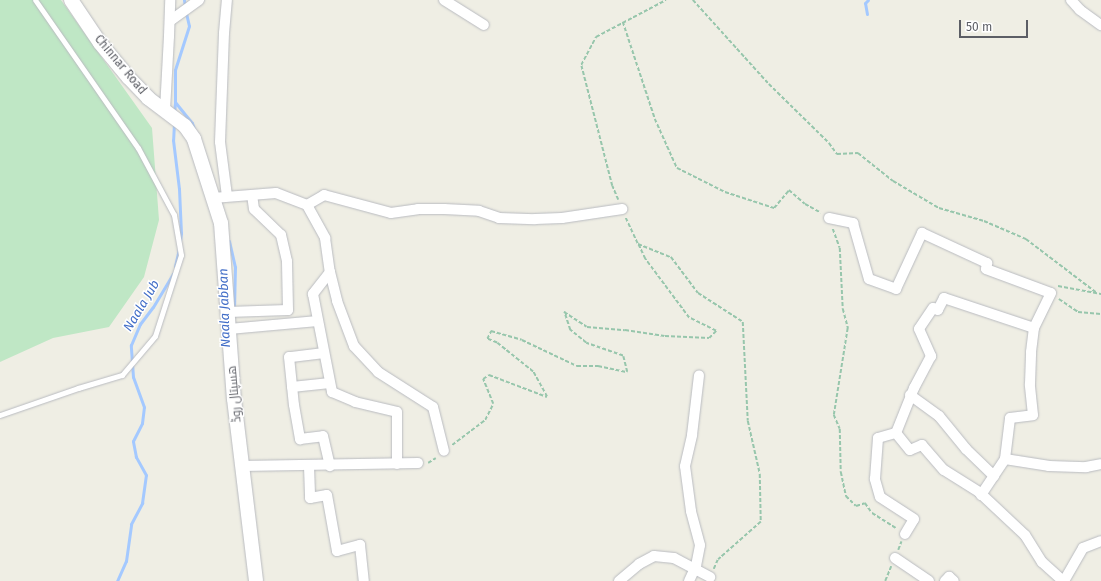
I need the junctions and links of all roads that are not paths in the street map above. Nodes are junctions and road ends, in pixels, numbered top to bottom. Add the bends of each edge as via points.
1 (35, 0) edge
2 (71, 0) edge
3 (170, 0) edge
4 (199, 0) edge
5 (227, 0) edge
6 (444, 0) edge
7 (1071, 0) edge
8 (170, 21) junction
9 (484, 25) dead end
10 (1101, 25) edge
11 (165, 110) junction
12 (194, 139) joint
13 (252, 195) junction
14 (227, 196) junction
15 (213, 198) junction
16 (307, 205) junction
17 (622, 209) road end
18 (828, 218) road end
19 (330, 272) junction
20 (232, 312) junction
21 (318, 321) junction
22 (1034, 328) junction
23 (233, 329) junction
24 (324, 353) junction
25 (699, 375) dead end
26 (330, 383) junction
27 (292, 387) junction
28 (910, 395) junction
29 (0, 415) edge
30 (896, 433) junction
31 (444, 451) road end
32 (1005, 460) junction
33 (397, 464) junction
34 (418, 464) road end
35 (1101, 464) edge
36 (242, 466) junction
37 (308, 466) junction
38 (330, 466) junction
39 (994, 476) junction
40 (981, 495) junction
41 (905, 534) road end
42 (1101, 541) edge
43 (895, 558) road end
44 (694, 569) junction
45 (710, 577) road end
46 (256, 581) edge
47 (364, 581) edge
48 (619, 581) edge
49 (689, 581) edge
50 (929, 581) edge
51 (945, 581) edge
52 (954, 581) edge
53 (1064, 581) edge

1 - 29 lane via 138,148 174,215 181,255 155,336 122,374
2 - 11 main road, Chinnar Road via 128,78 148,98
3 - 8 street
4 - 8 street
5 - 14 street via 220,142
6 - 9 street
7 - 10 street
8 - 11 street
11 - 12 main road, Chinnar Road via 185,126
12 - 15 main road, ھسپتال روڈ
13 - 14 street
13 - 16 street via 276,193
13 - 20 street via 254,209 281,235 287,261 288,310
14 - 15 street
15 - 20 main road, ھسپتال روڈ via 221,223
16 - 17 street via 324,195 391,213 444,209 479,211 499,218 535,219 562,218
16 - 19 street via 325,238
18 - 22 street via 852,224 869,279 896,289 922,233 987,263 986,269 1051,293
19 - 21 street via 313,294
19 - 31 street via 337,301 354,346 378,372 432,407
20 - 23 main road, ھسپتال روڈ
21 - 23 street
21 - 24 street
22 - 28 street via 944,298 938,310 933,308 919,329 930,356
22 - 32 street via 1031,359 1032,415 1010,418
23 - 36 main road, ھسپتال روڈ via 234,399
24 - 26 street
24 - 27 street via 289,357
25 - 44 street via 686,466 691,511 700,545
26 - 27 street
26 - 33 street via 332,392 355,402 397,412
27 - 38 street via 300,439 323,436
28 - 30 street
28 - 39 street via 939,416 966,449
30 - 40 street via 910,450 922,445 944,470
30 - 41 street via 878,438 875,479 880,497 914,519
32 - 35 street via 1049,466 1086,467
32 - 39 street
33 - 34 street
33 - 38 street
36 - 37 street
36 - 46 main road, ھسپتال روڈ
37 - 38 street
37 - 47 street via 310,498 327,495 337,551 360,545
39 - 40 street
40 - 53 street via 1025,536 1042,562
42 - 53 street via 1083,548
43 - 50 street
44 - 45 street
44 - 48 street via 674,558 654,556 639,564
44 - 49 street
51 - 52 street via 949,577

